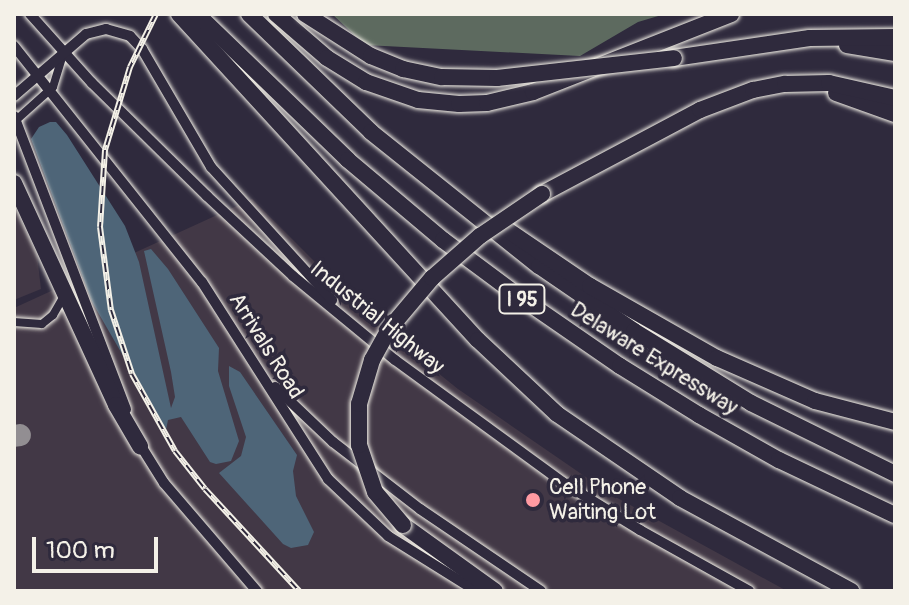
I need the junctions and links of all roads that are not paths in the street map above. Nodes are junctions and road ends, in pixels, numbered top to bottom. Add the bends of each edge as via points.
1 (30, 14) edge
2 (179, 14) edge
3 (197, 14) edge
4 (249, 14) edge
5 (276, 14) edge
6 (305, 14) edge
7 (731, 14) edge
8 (895, 37) edge
9 (14, 46) edge
10 (750, 47) junction
11 (63, 52) junction
12 (895, 53) edge
13 (37, 75) junction
14 (50, 90) junction
15 (14, 96) edge
16 (895, 98) edge
17 (895, 114) edge
18 (15, 120) edge
19 (661, 131) junction
20 (424, 176) junction
21 (14, 183) edge
22 (65, 293) junction
23 (14, 322) edge
24 (370, 339) junction
25 (262, 374) junction
26 (895, 422) edge
27 (140, 446) junction
28 (895, 474) edge
29 (895, 515) edge
30 (257, 591) edge
31 (476, 591) edge
32 (495, 591) edge
33 (541, 591) edge
34 (749, 591) edge
35 (851, 591) edge

1 - 11 street, Industrial Highway
2 - 35 highway via 478,340 557,414 680,498
3 - 29 highway, Delaware Expressway / I 95 via 360,170 467,259 646,383 725,430
4 - 20 highway, Delaware Expressway / I 95 via 353,116
5 - 7 highway via 327,58 366,82 418,100 459,104 533,92
6 - 10 highway, bridge via 381,61 442,77 497,78
8 - 10 highway via 810,38
9 - 13 street
10 - 12 highway via 829,43
11 - 13 street
11 - 14 street
11 - 24 street, Industrial Highway via 228,216
11 - 24 street via 86,34 101,30 119,31 135,40 211,167
13 - 14 street
13 - 15 street
14 - 18 street
14 - 25 street, Arrivals Road via 202,282
16 - 19 highway via 841,85 785,84 732,96
17 - 19 highway via 842,94 789,90 733,102
18 - 27 street
19 - 32 highway, bridge via 542,194 480,236 432,278 389,329 372,360 359,404 359,445 375,492 403,525
20 - 26 highway via 590,286 706,353 801,396
20 - 28 highway, Delaware Expressway / I 95 via 529,259 673,356 781,419
21 - 22 highway
22 - 23 street via 42,324
22 - 27 highway
24 - 34 street, Industrial Highway via 549,473
25 - 31 street, Arrivals Road via 310,453 345,498 404,548
25 - 33 street via 343,450
27 - 30 street via 173,494

